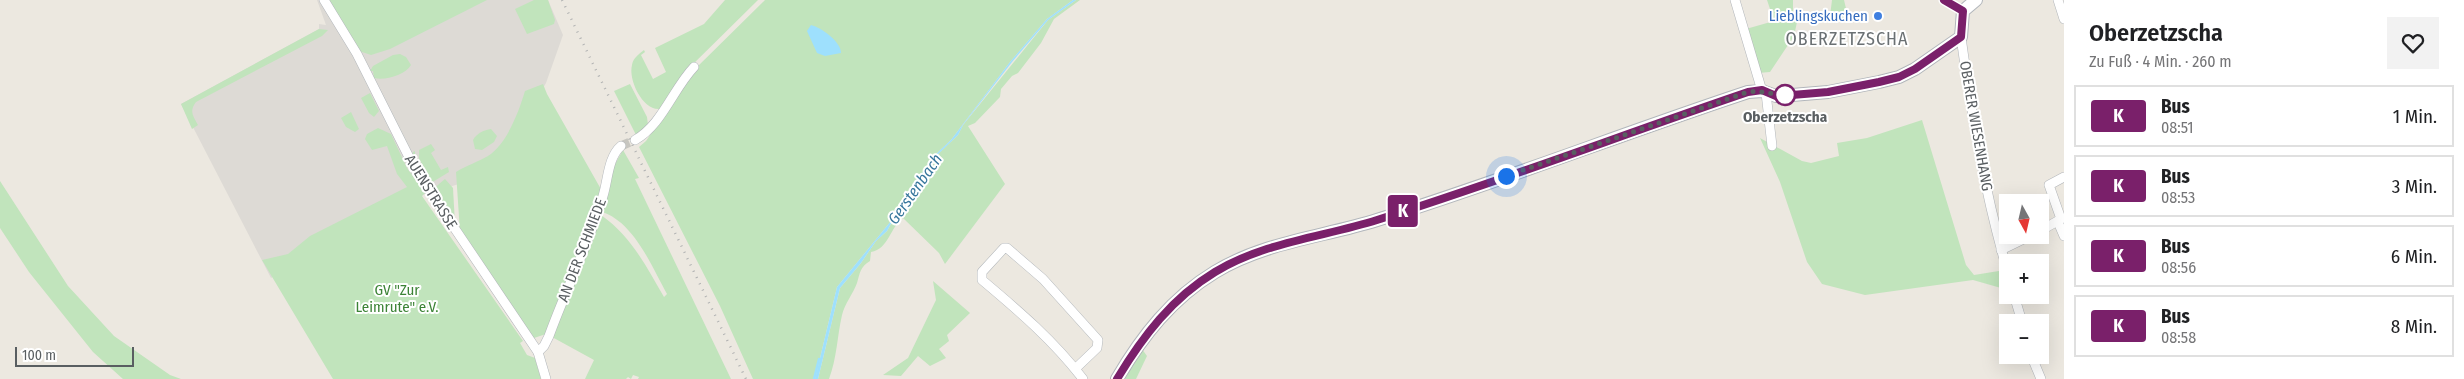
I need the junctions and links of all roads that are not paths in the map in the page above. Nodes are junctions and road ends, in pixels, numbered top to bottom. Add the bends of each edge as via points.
1 (324, 0) edge
2 (1734, 0) edge
3 (1944, 0) edge
4 (1976, 0) edge
5 (2058, 0) edge
6 (1963, 11) junction
7 (2064, 19) edge
8 (1961, 37) junction
9 (694, 68) dead end
10 (1764, 92) junction
11 (635, 140) tunnel mouth
12 (621, 146) tunnel mouth
13 (1772, 146) dead end
14 (2064, 177) edge
15 (2058, 222) junction
16 (2049, 226) edge
17 (2064, 236) edge
18 (2013, 244) edge
19 (2001, 250) junction
20 (2002, 254) edge
21 (538, 352) junction
22 (2035, 364) edge
23 (1075, 369) junction
24 (546, 379) edge
25 (1083, 379) edge
26 (1117, 379) edge
27 (2041, 379) edge

1 - 21 street, AUENSTRASSE via 357,54 416,171
2 - 10 street
3 - 6 street
4 - 6 street
5 - 7 street
6 - 8 street
8 - 10 street via 1899,77 1828,92 1776,96
8 - 19 street, OBERER WIESENHANG via 1971,113
9 - 11 street via 650,128
10 - 13 street
10 - 26 street via 1748,92 1376,221 1295,241 1238,260 1193,286 1165,313 1138,343
12 - 21 street, AN DER SCHMIEDE via 612,159 592,231 549,336
14 - 15 street via 2049,186 2060,215
15 - 16 street
15 - 17 street
18 - 19 street
19 - 20 street, OBERER WIESENHANG
21 - 24 street, AUENSTRASSE
22 - 27 street
23 - 23 street via 1028,319 982,280 982,272 1004,248 1043,279 1098,340 1096,348
23 - 25 street

